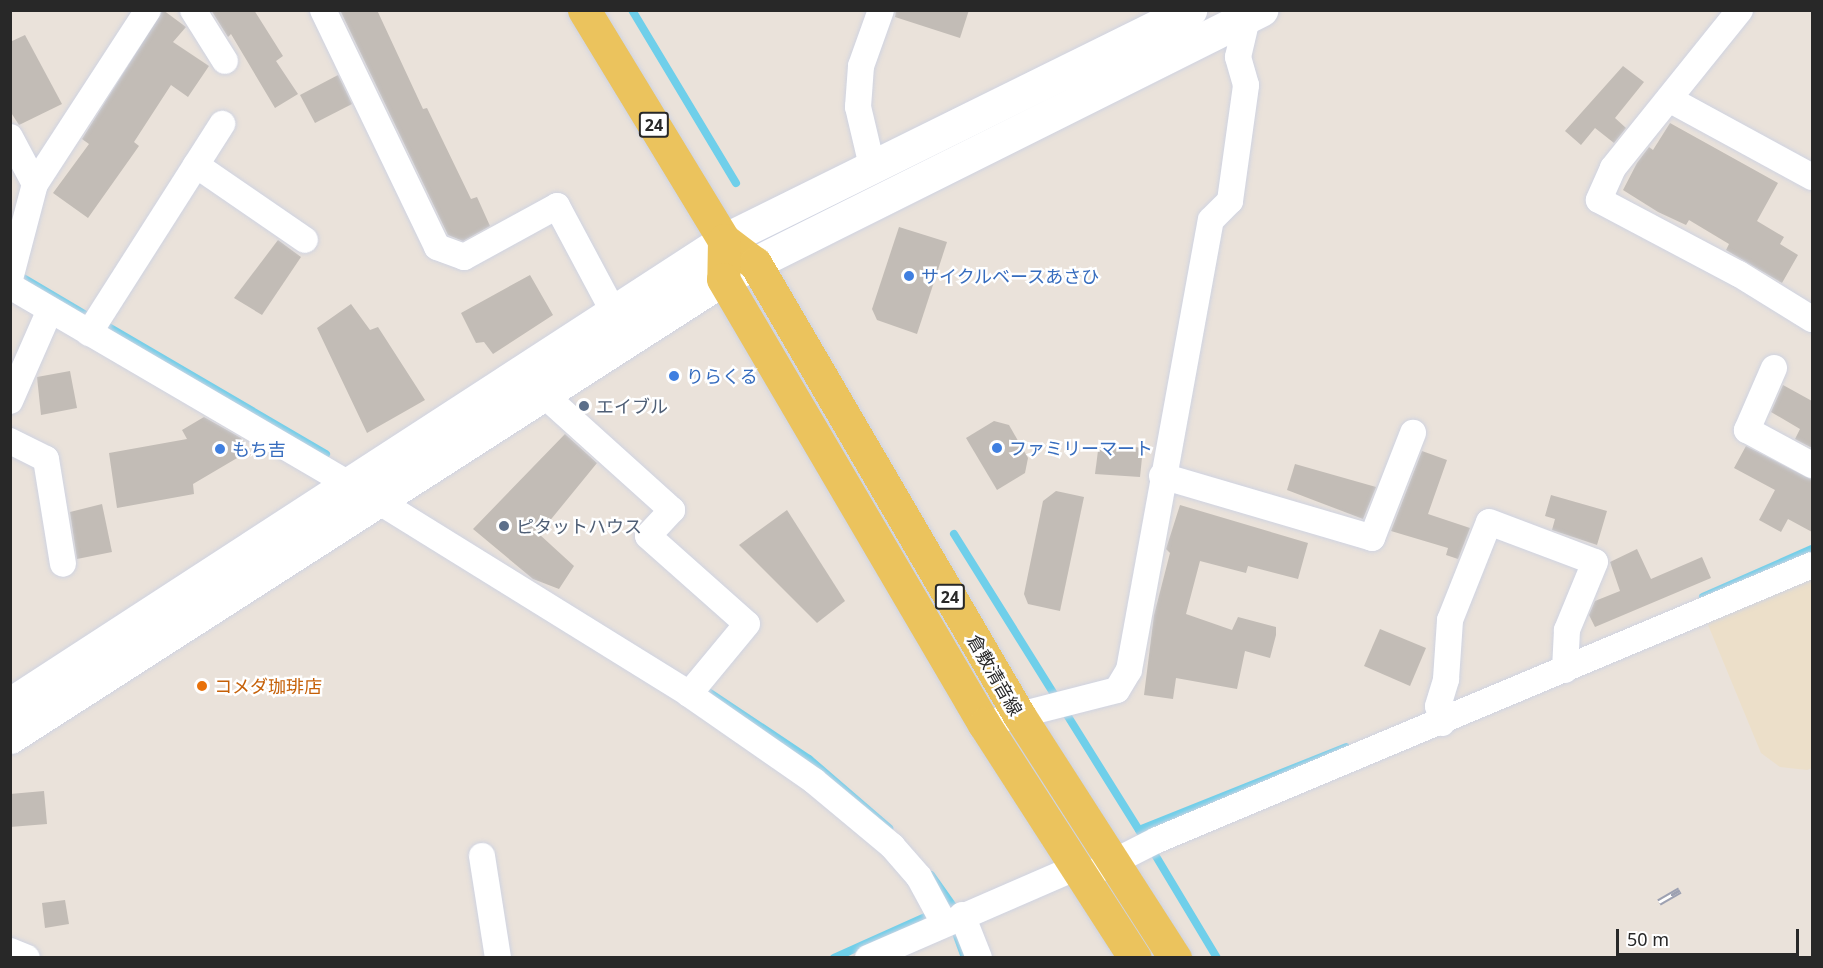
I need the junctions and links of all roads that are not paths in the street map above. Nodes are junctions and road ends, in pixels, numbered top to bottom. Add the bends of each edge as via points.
1 (148, 10) edge
2 (193, 10) edge
3 (324, 10) edge
4 (584, 10) edge
5 (881, 10) edge
6 (1190, 10) edge
7 (1740, 10) edge
8 (1252, 13) edge
9 (225, 61) dead end
10 (1669, 99) junction
11 (222, 124) dead end
12 (10, 136) edge
13 (196, 165) junction
14 (872, 166) junction
15 (1812, 177) edge
16 (35, 184) junction
17 (305, 240) dead end
18 (724, 240) junction
19 (755, 263) junction
20 (10, 279) edge
21 (723, 279) junction
22 (10, 286) edge
23 (50, 310) junction
24 (613, 311) junction
25 (1812, 319) edge
26 (89, 333) junction
27 (1774, 368) dead end
28 (542, 393) junction
29 (10, 401) edge
30 (1413, 433) dead end
31 (10, 441) edge
32 (1812, 465) edge
33 (1162, 476) junction
34 (345, 482) junction
35 (375, 499) junction
36 (63, 564) dead end
37 (1812, 565) edge
38 (1564, 662) junction
39 (688, 694) junction
40 (10, 704) edge
41 (1045, 708) junction
42 (1440, 714) junction
43 (984, 724) junction
44 (10, 737) edge
45 (482, 856) dead end
46 (1091, 869) junction
47 (945, 915) junction
48 (10, 951) edge
49 (27, 957) edge
50 (498, 957) edge
51 (868, 957) edge
52 (979, 957) edge
53 (1135, 957) edge
54 (1175, 957) edge

1 - 16 street
2 - 9 street
3 - 24 street via 437,247 464,256 557,206
4 - 18 main road, 倉敷清音線 / 24
5 - 14 street via 861,66 858,107
6 - 14 street
7 - 10 street
8 - 19 street
8 - 33 street via 1238,57 1246,85 1230,201 1211,220
10 - 15 street
10 - 25 street via 1613,168 1599,200 1739,274
11 - 13 street
12 - 16 street
13 - 17 street
13 - 26 street
14 - 18 street
16 - 20 street
18 - 19 main road, 倉敷清音線 / 24
18 - 21 main road
18 - 24 street
19 - 21 street
19 - 41 main road, 倉敷清音線 / 24
21 - 28 street
21 - 43 main road, 倉敷清音線 / 24
22 - 23 street
23 - 26 street
23 - 29 street
24 - 34 street
26 - 34 street
27 - 32 street via 1747,430
28 - 35 street
28 - 39 street via 672,510 648,536 747,624
30 - 33 street via 1372,538
31 - 36 street via 46,459
33 - 41 street via 1129,670 1116,690
34 - 35 street
34 - 40 street
35 - 39 street
35 - 44 street via 73,701
37 - 38 street
38 - 42 street
38 - 42 street via 1595,562 1489,522 1450,620
39 - 47 street via 862,819 919,877
41 - 43 street
41 - 46 main road, 倉敷清音線 / 24
42 - 46 street
43 - 46 main road, 倉敷清音線 / 24
45 - 50 street
46 - 47 street
46 - 53 main road, 倉敷清音線 / 24
46 - 54 main road, 倉敷清音線 / 24
47 - 51 street
47 - 52 street
48 - 49 street

